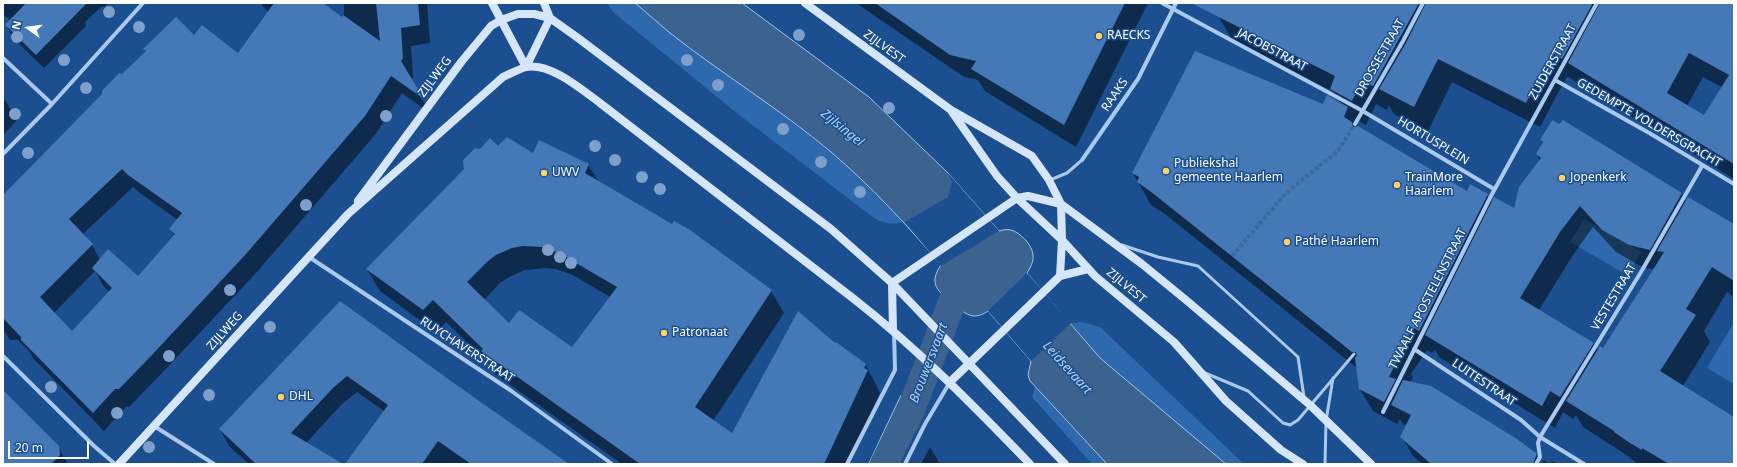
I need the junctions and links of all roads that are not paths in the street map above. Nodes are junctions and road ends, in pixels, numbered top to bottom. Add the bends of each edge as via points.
1 (143, 3) edge
2 (492, 3) edge
3 (544, 3) edge
4 (805, 3) edge
5 (1162, 3) edge
6 (1176, 3) edge
7 (1423, 3) edge
8 (1597, 3) edge
9 (1173, 10) junction
10 (550, 18) junction
11 (501, 20) junction
12 (3, 58) edge
13 (526, 67) junction
14 (1555, 80) junction
15 (52, 104) junction
16 (951, 110) junction
17 (1361, 110) junction
18 (1355, 124) tunnel mouth
19 (3, 154) edge
20 (1082, 160) joint
21 (1702, 166) junction
22 (1049, 180) junction
23 (1734, 184) edge
24 (1494, 189) junction
25 (1017, 198) junction
26 (1061, 204) junction
27 (348, 214) junction
28 (1062, 240) junction
29 (1111, 241) junction
30 (308, 257) junction
31 (1088, 269) junction
32 (1060, 276) junction
33 (892, 283) junction
34 (894, 330) junction
35 (1414, 349) junction
36 (1354, 354) dead end
37 (3, 356) edge
38 (968, 364) junction
39 (1200, 371) junction
40 (1333, 378) junction
41 (950, 382) junction
42 (1307, 403) junction
43 (1383, 412) dead end
44 (1326, 421) junction
45 (154, 426) junction
46 (1540, 437) junction
47 (115, 464) edge
48 (119, 464) edge
49 (214, 464) edge
50 (612, 464) edge
51 (847, 464) edge
52 (905, 464) edge
53 (1030, 464) edge
54 (1065, 464) edge
55 (1302, 464) edge
56 (1325, 464) edge
57 (1371, 464) edge
58 (1536, 464) edge
59 (1584, 464) edge

1 - 15 street
2 - 11 main road
3 - 10 main road
4 - 16 main road, ZIJLVEST
5 - 9 street, JACOBSTRAAT
6 - 9 street, RAAKS
7 - 17 street, DROSSESTRAAT
8 - 14 street, ZUIDERSTRAAT
9 - 17 street, JACOBSTRAAT
9 - 20 street, RAAKS via 1138,79
10 - 11 main road, ZIJLWEG via 518,14
10 - 13 main road
10 - 33 main road via 831,229
11 - 13 main road
11 - 27 main road, ZIJLWEG via 482,36
12 - 15 street
13 - 27 main road, ZIJLWEG via 503,77
13 - 34 main road via 544,69 563,77 600,103
14 - 21 street, GEDEMPTE VOLDERSGRACHT
14 - 24 street, ZUIDERSTRAAT
15 - 19 street
16 - 22 main road, ZIJLVEST via 1032,156
16 - 25 main road, ZIJLVEST via 997,176
17 - 18 street, DROSSESTRAAT
17 - 24 street, HORTUSPLEIN
20 - 22 lane, RAAKS via 1067,173
21 - 23 street, GEDEMPTE VOLDERSGRACHT
21 - 46 street, VESTESTRAAT via 1641,272
22 - 26 main road, ZIJLVEST
24 - 35 street, TWAALF APOSTELENSTRAAT
25 - 26 main road via 1028,196
25 - 28 main road, ZIJLVEST
25 - 33 main road
26 - 28 main road
26 - 29 main road, ZIJLVEST
27 - 30 main road, ZIJLWEG
28 - 31 main road, ZIJLVEST
28 - 32 main road
29 - 42 main road, ZIJLVEST via 1142,264
29 - 42 lane via 1158,257 1198,266 1298,357
30 - 45 main road, ZIJLWEG
30 - 50 street, RUYCHAVERSTRAAT via 510,390
31 - 32 main road
31 - 39 main road, ZIJLVEST via 1174,342
32 - 38 main road
33 - 34 main road
33 - 38 main road
34 - 41 main road
34 - 51 street via 896,370
35 - 43 street, TWAALF APOSTELENSTRAAT
35 - 46 street, LUITESTRAAT via 1522,420
36 - 40 lane
37 - 47 street
38 - 41 main road
38 - 54 main road
39 - 42 lane via 1248,391 1283,423 1290,425 1298,420
39 - 55 main road, ZIJLVEST via 1226,401 1281,450
40 - 42 lane
40 - 44 lane
41 - 52 street
41 - 53 main road
42 - 44 main road, ZIJLVEST
44 - 56 lane
44 - 57 main road, ZIJLVEST
45 - 48 main road, ZIJLWEG
45 - 49 street
46 - 58 street via 1540,457
46 - 59 street, LUITESTRAAT

